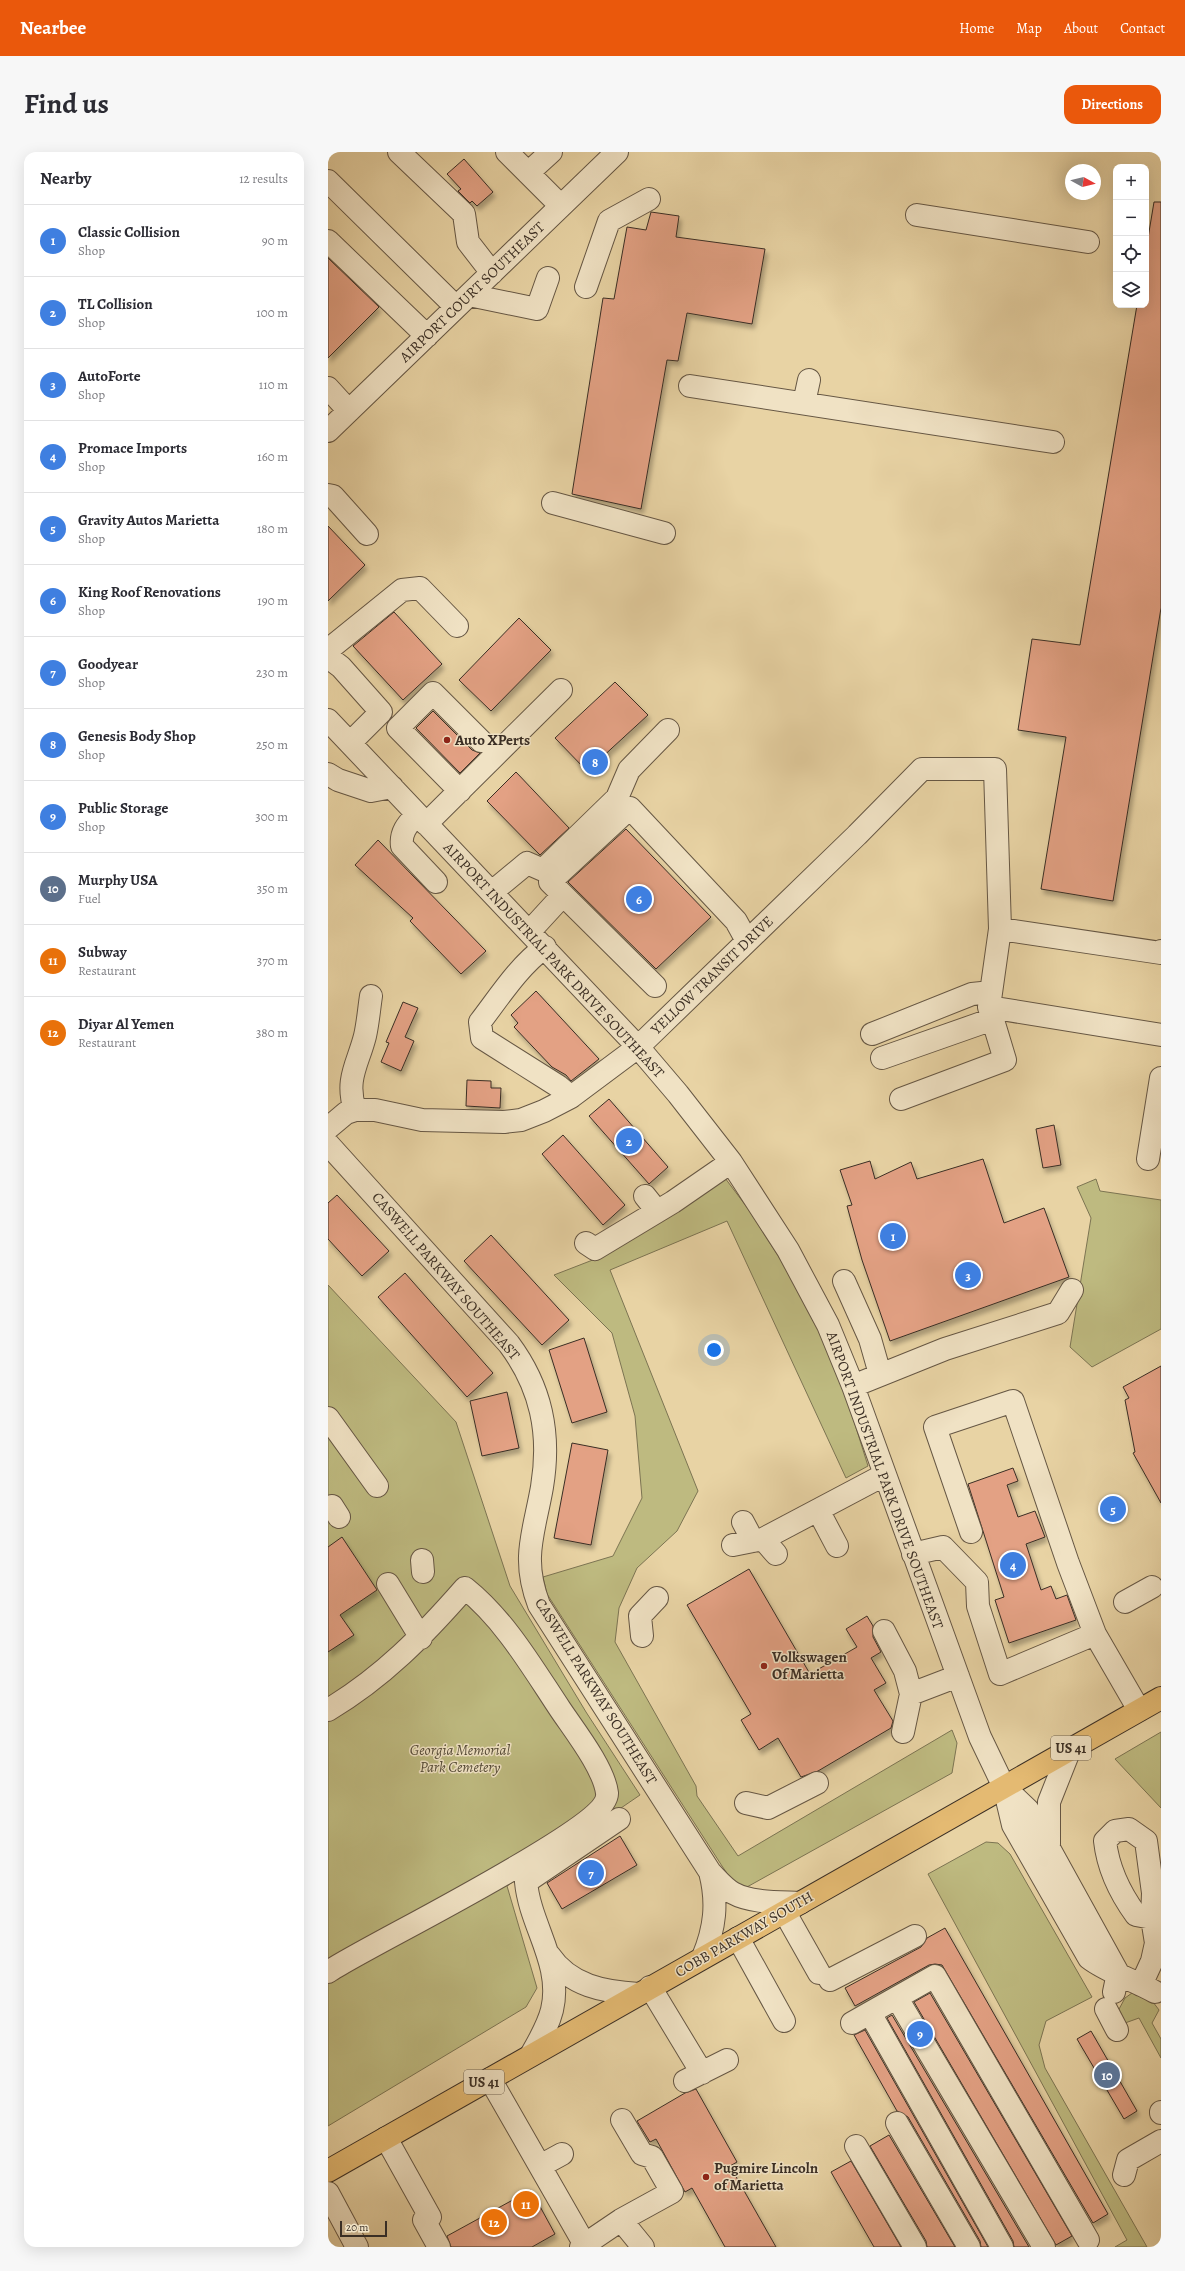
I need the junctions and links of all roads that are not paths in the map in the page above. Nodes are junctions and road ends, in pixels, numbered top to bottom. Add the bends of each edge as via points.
1 (399, 152) edge
2 (507, 152) edge
3 (551, 152) edge
4 (617, 152) edge
5 (528, 173) junction
6 (328, 181) edge
7 (649, 199) dead end
8 (561, 206) junction
9 (916, 215) dead end
10 (328, 241) edge
11 (1088, 242) dead end
12 (492, 273) junction
13 (548, 278) dead end
14 (586, 286) dead end
15 (462, 301) junction
16 (427, 336) junction
17 (809, 380) dead end
18 (690, 386) dead end
19 (328, 388) edge
20 (804, 403) junction
21 (349, 411) junction
22 (328, 431) edge
23 (1053, 442) dead end
24 (328, 495) edge
25 (553, 503) dead end
26 (664, 533) dead end
27 (367, 534) dead end
28 (457, 626) dead end
29 (328, 650) edge
30 (328, 657) edge
31 (561, 690) dead end
32 (328, 720) edge
33 (668, 730) dead end
34 (481, 741) dead end
35 (350, 743) junction
36 (328, 774) edge
37 (392, 787) junction
38 (460, 791) junction
39 (422, 819) junction
40 (436, 882) dead end
41 (492, 892) junction
42 (563, 895) junction
43 (1000, 929) junction
44 (537, 939) junction
45 (747, 941) junction
46 (1161, 953) edge
47 (655, 986) dead end
48 (371, 996) dead end
49 (991, 1006) junction
50 (872, 1034) dead end
51 (1161, 1035) edge
52 (638, 1047) junction
53 (882, 1058) dead end
54 (1161, 1078) edge
55 (571, 1097) junction
56 (901, 1099) dead end
57 (355, 1110) junction
58 (328, 1128) edge
59 (328, 1144) edge
60 (1148, 1159) dead end
61 (731, 1162) junction
62 (586, 1243) dead end
63 (844, 1281) dead end
64 (1072, 1290) dead end
65 (880, 1374) junction
66 (853, 1386) junction
67 (328, 1418) edge
68 (884, 1475) junction
69 (377, 1486) dead end
70 (818, 1510) junction
71 (971, 1532) dead end
72 (753, 1540) dead end
73 (837, 1546) dead end
74 (913, 1554) junction
75 (395, 1587) dead end
76 (1152, 1587) dead end
77 (657, 1598) dead end
78 (1125, 1602) dead end
79 (884, 1631) dead end
80 (1095, 1634) junction
81 (642, 1636) dead end
82 (421, 1638) junction
83 (958, 1676) junction
84 (911, 1694) junction
85 (1161, 1698) edge
86 (328, 1710) edge
87 (1139, 1710) junction
88 (903, 1732) dead end
89 (1070, 1749) junction
90 (818, 1783) dead end
91 (1004, 1787) junction
92 (746, 1803) dead end
93 (619, 1819) dead end
94 (1050, 1847) junction
95 (710, 1872) junction
96 (792, 1907) junction
97 (1152, 1918) dead end
98 (915, 1936) dead end
99 (738, 1938) junction
100 (548, 1954) junction
101 (703, 1958) junction
102 (328, 1972) edge
103 (645, 1991) junction
104 (1113, 1991) junction
105 (896, 1998) junction
106 (784, 2021) dead end
107 (1117, 2030) dead end
108 (531, 2055) junction
109 (727, 2060) dead end
110 (490, 2079) junction
111 (622, 2120) dead end
112 (897, 2123) dead end
113 (386, 2138) junction
114 (1161, 2141) edge
115 (856, 2146) dead end
116 (562, 2154) dead end
117 (540, 2166) junction
118 (328, 2171) edge
119 (1124, 2175) dead end
120 (328, 2194) edge
121 (621, 2220) junction
122 (1088, 2240) dead end
123 (583, 2246) edge
124 (357, 2247) edge
125 (438, 2247) edge
126 (643, 2247) edge
127 (915, 2247) edge
128 (969, 2247) edge
129 (1002, 2247) edge
130 (1044, 2247) edge

1 - 12 street via 464,214 468,242
2 - 5 street
3 - 5 street
4 - 8 street, AIRPORT COURT SOUTHEAST
5 - 8 street
6 - 15 street
7 - 14 street via 609,221
8 - 12 street, AIRPORT COURT SOUTHEAST
9 - 11 street
10 - 16 street
12 - 15 street, AIRPORT COURT SOUTHEAST
13 - 15 street via 537,309
15 - 16 street, AIRPORT COURT SOUTHEAST
16 - 21 street, AIRPORT COURT SOUTHEAST
17 - 20 street
18 - 20 street
19 - 21 street
20 - 23 street
21 - 22 street, AIRPORT COURT SOUTHEAST
24 - 27 street via 333,496
25 - 26 street
28 - 29 street via 420,588 402,590
30 - 35 street via 341,667 381,712
31 - 38 street
32 - 35 street, AIRPORT INDUSTRIAL PARK DRIVE SOUTHEAST
33 - 41 street via 628,770 617,798 543,870 527,863
34 - 38 street via 433,693 398,728
35 - 37 street, AIRPORT INDUSTRIAL PARK DRIVE SOUTHEAST
36 - 37 street via 371,791
37 - 39 street, AIRPORT INDUSTRIAL PARK DRIVE SOUTHEAST
38 - 39 street
39 - 40 street via 404,828 402,846
39 - 41 street, AIRPORT INDUSTRIAL PARK DRIVE SOUTHEAST
41 - 44 street, AIRPORT INDUSTRIAL PARK DRIVE SOUTHEAST
42 - 44 street
42 - 45 street via 550,882 630,808 736,921
42 - 47 street
43 - 45 street, YELLOW TRANSIT DRIVE via 995,769 922,769
43 - 46 street
43 - 49 street
44 - 52 street, AIRPORT INDUSTRIAL PARK DRIVE SOUTHEAST via 572,987 604,1021
44 - 55 street via 533,955 480,1022 482,1038
45 - 52 street, YELLOW TRANSIT DRIVE
48 - 57 street via 365,1036 352,1076 350,1095
49 - 50 street via 972,994
49 - 51 street
49 - 53 street
49 - 56 street via 1005,1060
52 - 55 street, YELLOW TRANSIT DRIVE
52 - 61 street, AIRPORT INDUSTRIAL PARK DRIVE SOUTHEAST
54 - 60 street
55 - 57 street, YELLOW TRANSIT DRIVE via 521,1120 504,1122 422,1120 375,1110
57 - 58 street, YELLOW TRANSIT DRIVE via 346,1113
59 - 95 street, CASWELL PARKWAY SOUTHEAST via 489,1320 523,1363 538,1397 546,1437 542,1487 529,1559 531,1584 539,1605
61 - 62 street via 651,1204 595,1249
61 - 66 street, AIRPORT INDUSTRIAL PARK DRIVE SOUTHEAST via 788,1250 828,1326
63 - 65 street via 870,1339
64 - 65 street via 1058,1313 946,1349
65 - 66 street
66 - 68 street, AIRPORT INDUSTRIAL PARK DRIVE SOUTHEAST
67 - 69 street
68 - 70 street
68 - 74 street, AIRPORT INDUSTRIAL PARK DRIVE SOUTHEAST
70 - 72 street
70 - 73 street
71 - 80 street via 935,1427 1013,1401
74 - 80 street via 943,1547 977,1582 978,1606 1000,1674
74 - 83 street, AIRPORT INDUSTRIAL PARK DRIVE SOUTHEAST
75 - 82 street
76 - 78 street
77 - 81 street via 640,1616
79 - 84 street via 905,1671
80 - 87 street
82 - 86 street via 360,1690
82 - 102 street via 465,1588 480,1600 516,1643 594,1759 607,1794 604,1805 573,1831 528,1861
83 - 84 street
83 - 91 street, AIRPORT INDUSTRIAL PARK DRIVE SOUTHEAST via 980,1737
84 - 88 street
85 - 87 main road, COBB PARKWAY SOUTH / US 41
87 - 89 main road, COBB PARKWAY SOUTH / US 41
89 - 91 main road, COBB PARKWAY SOUTH / US 41
89 - 94 street via 1049,1802
90 - 92 street via 768,1808
91 - 94 street via 1028,1810
91 - 96 main road, COBB PARKWAY SOUTH / US 41
91 - 104 street via 1013,1826 1085,1953 1098,1965
93 - 100 street via 526,1882 528,1898
94 - 104 street
95 - 96 street, CASWELL PARKWAY SOUTHEAST via 737,1895
95 - 101 street, CASWELL PARKWAY SOUTHEAST via 716,1897 715,1914 710,1941
96 - 98 street via 824,1976
96 - 99 main road, COBB PARKWAY SOUTH / US 41
97 - 104 street via 1156,1943 1148,1988
99 - 101 main road, COBB PARKWAY SOUTH / US 41
99 - 106 street
100 - 103 street via 561,1970 580,1983 610,1991
100 - 108 street via 554,1974 554,1999 549,2020
101 - 103 main road, COBB PARKWAY SOUTH / US 41
103 - 108 main road, COBB PARKWAY SOUTH / US 41
103 - 109 street via 693,2077
104 - 107 street
105 - 122 street via 935,1976
105 - 129 street via 861,2018
105 - 130 street
108 - 110 main road, COBB PARKWAY SOUTH / US 41
110 - 113 main road, COBB PARKWAY SOUTH / US 41
110 - 117 street
111 - 121 street via 642,2154 652,2157 672,2192
112 - 128 street
113 - 118 main road, COBB PARKWAY SOUTH / US 41
113 - 125 street via 427,2219
114 - 119 street via 1128,2160
115 - 127 street
116 - 117 street
117 - 123 street
120 - 124 street
121 - 123 street
121 - 126 street

